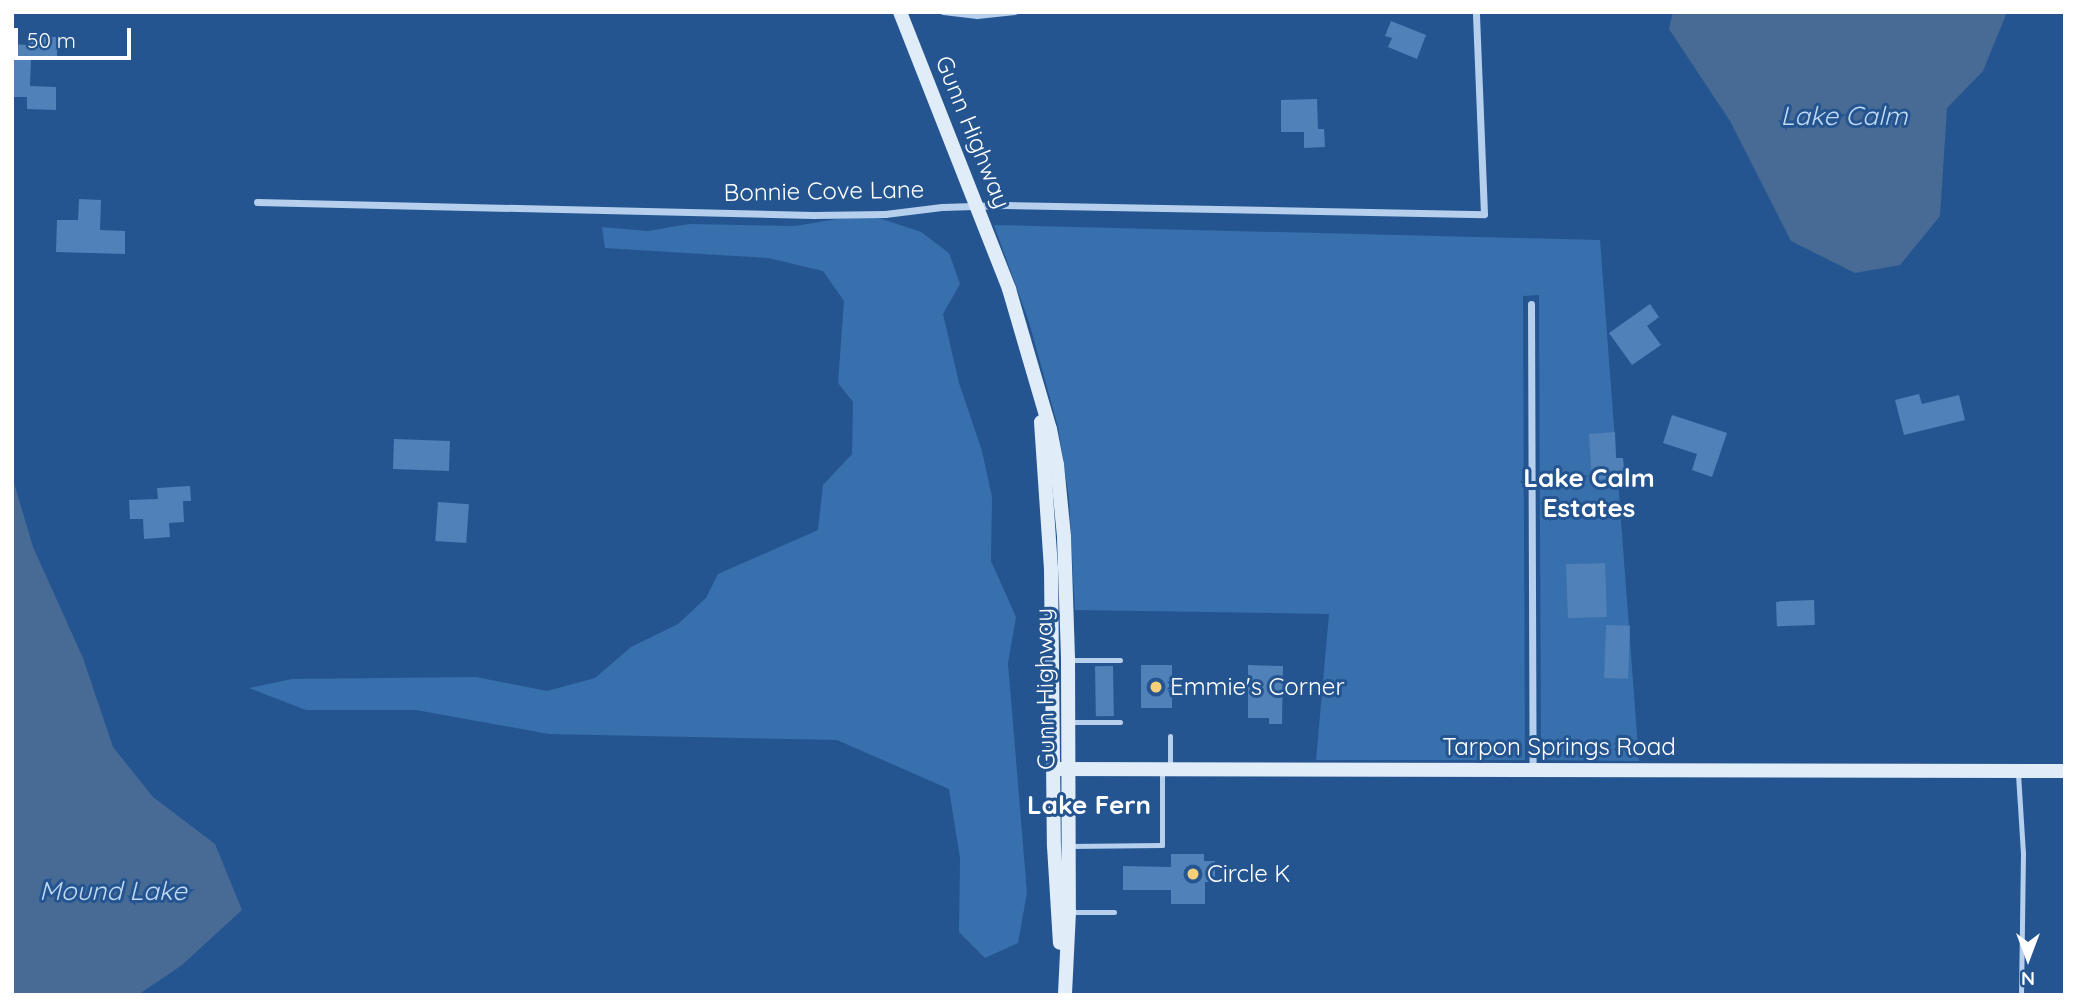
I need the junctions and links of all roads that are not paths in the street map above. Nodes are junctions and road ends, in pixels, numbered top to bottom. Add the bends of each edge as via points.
1 (943, 12) edge
2 (1015, 12) edge
3 (1476, 12) edge
4 (902, 13) edge
5 (257, 202) dead end
6 (978, 205) junction
7 (1531, 304) dead end
8 (1038, 391) junction
9 (1068, 660) junction
10 (1120, 660) dead end
11 (1069, 722) junction
12 (1120, 722) dead end
13 (1170, 736) dead end
14 (1053, 769) junction
15 (1069, 769) junction
16 (1166, 769) junction
17 (1533, 770) junction
18 (2018, 771) junction
19 (2065, 771) edge
20 (1069, 846) junction
21 (1069, 912) junction
22 (1114, 912) dead end
23 (1065, 992) edge
24 (2021, 995) edge

1 - 2 lane via 977,16
3 - 6 street, Bonnie Cove Lane via 1484,214
4 - 6 main road, Gunn Highway
5 - 6 street, Bonnie Cove Lane via 813,215
6 - 8 main road, Gunn Highway via 1021,325
7 - 17 street
8 - 9 main road, Gunn Highway via 1050,429 1061,499
8 - 14 main road, Gunn Highway via 1051,569
9 - 10 lane
9 - 11 main road, Gunn Highway
11 - 12 lane
11 - 15 main road, Gunn Highway
13 - 16 lane
14 - 15 main road, Tarpon Springs Road
14 - 23 main road, Gunn Highway
15 - 16 main road, Tarpon Springs Road
15 - 20 main road, Gunn Highway
16 - 17 main road, Tarpon Springs Road
16 - 20 lane via 1162,845
17 - 18 main road, Tarpon Springs Road
18 - 19 main road, Tarpon Springs Road
18 - 24 lane via 2023,853
20 - 21 main road, Gunn Highway
21 - 22 lane
21 - 23 main road, Gunn Highway

